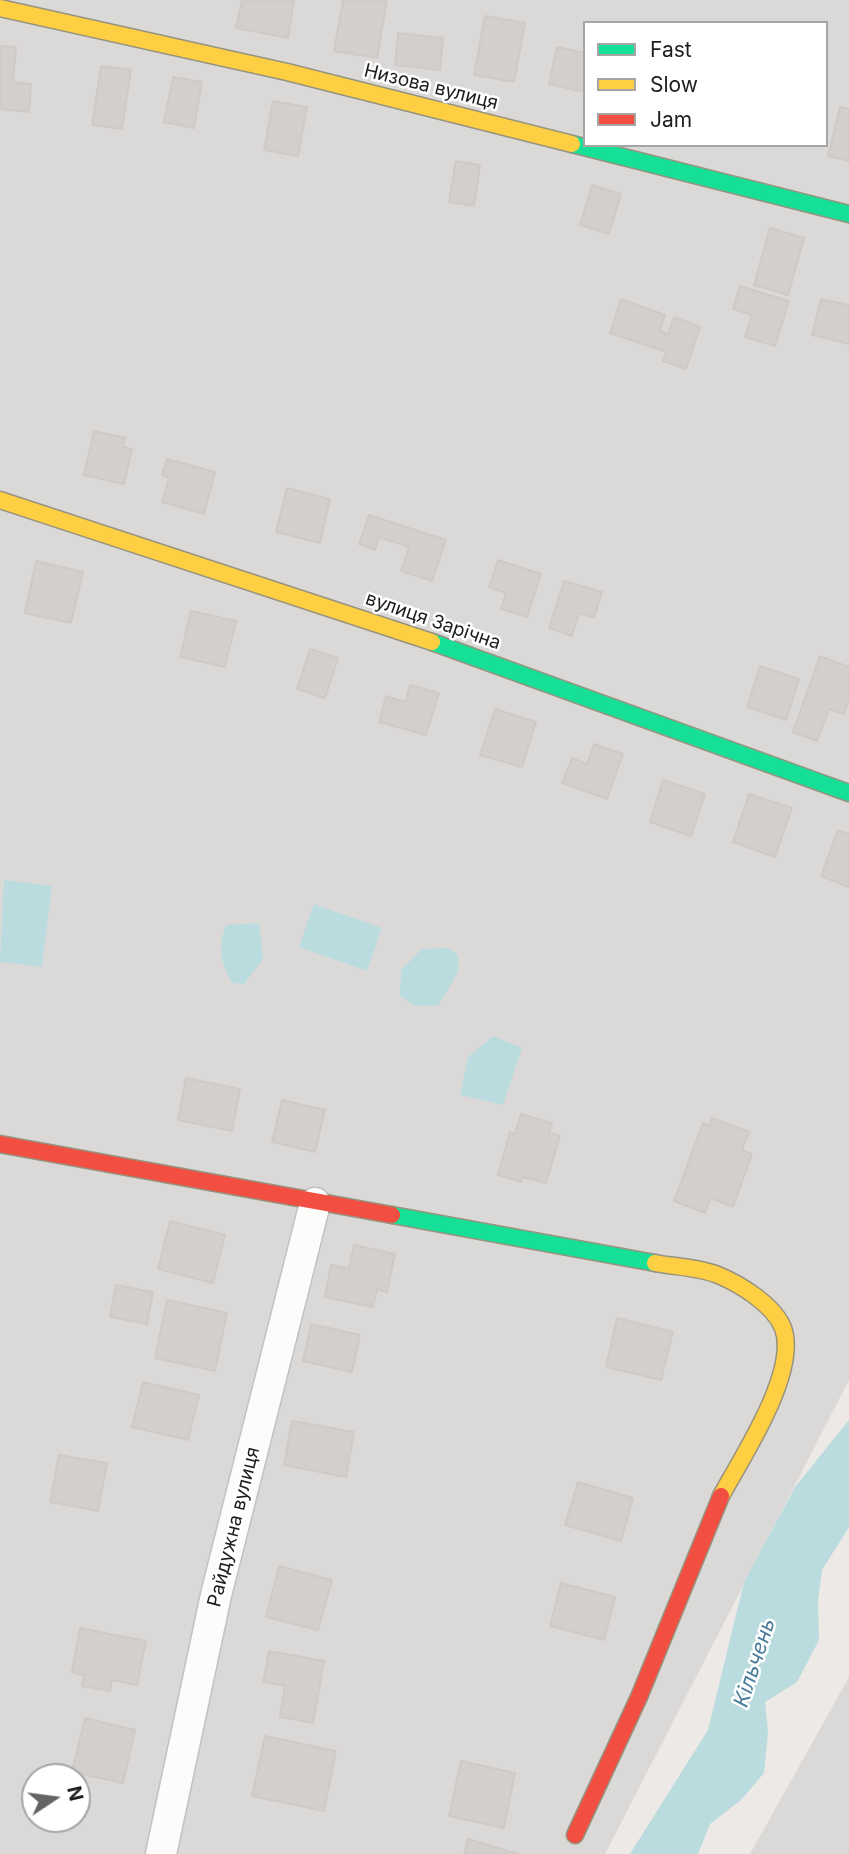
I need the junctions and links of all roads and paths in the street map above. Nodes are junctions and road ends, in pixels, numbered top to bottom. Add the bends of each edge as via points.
1 (0, 8) edge
2 (849, 215) edge
3 (0, 500) edge
4 (849, 793) edge
5 (0, 1144) edge
6 (315, 1203) junction
7 (575, 1835) dead end
8 (161, 1854) edge

1 - 2 street, Низова вулиця via 287,72
3 - 4 street, вулиця Зарічна via 407,633
5 - 6 street
6 - 7 street via 716,1274 755,1294 783,1328 781,1380 714,1511 639,1697
6 - 8 street, Райдужна вулиця via 216,1595

